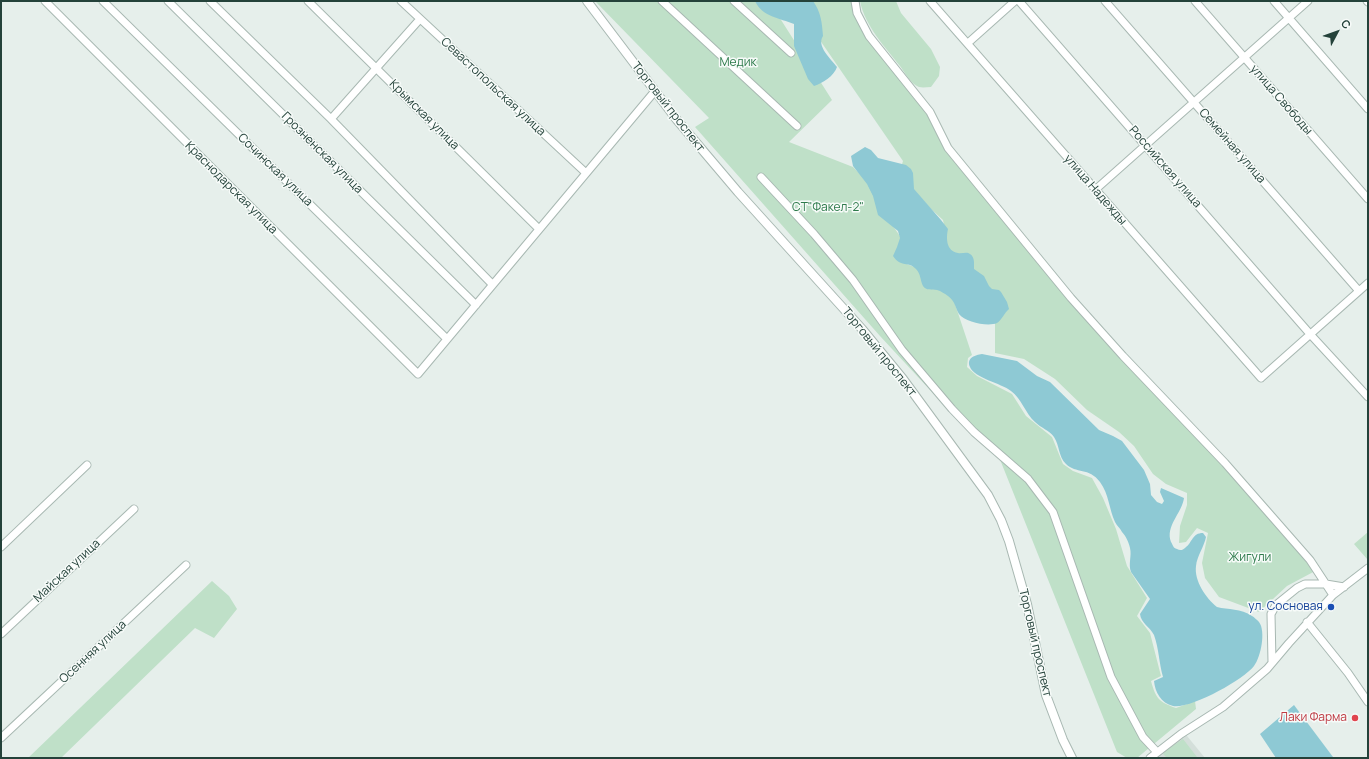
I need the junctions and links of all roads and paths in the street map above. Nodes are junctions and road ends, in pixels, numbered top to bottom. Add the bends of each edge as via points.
1 (45, 1) edge
2 (103, 1) edge
3 (168, 1) edge
4 (210, 1) edge
5 (308, 1) edge
6 (402, 1) edge
7 (587, 1) edge
8 (662, 1) edge
9 (734, 1) edge
10 (855, 1) edge
11 (930, 1) edge
12 (1015, 1) edge
13 (1019, 1) edge
14 (1105, 1) edge
15 (1195, 1) edge
16 (1274, 1) edge
17 (1308, 1) edge
18 (1289, 18) junction
19 (420, 19) junction
20 (968, 43) junction
21 (791, 53) dead end
22 (1245, 58) junction
23 (377, 68) junction
24 (655, 92) junction
25 (1194, 103) junction
26 (1368, 109) edge
27 (331, 119) junction
28 (797, 126) dead end
29 (1145, 145) junction
30 (586, 173) junction
31 (761, 177) dead end
32 (1095, 190) junction
33 (1368, 199) edge
34 (539, 229) junction
35 (1368, 283) edge
36 (492, 284) junction
37 (1359, 291) junction
38 (476, 305) junction
39 (1310, 334) junction
40 (447, 339) junction
41 (1368, 397) edge
42 (87, 465) dead end
43 (134, 509) dead end
44 (1, 547) edge
45 (186, 565) dead end
46 (1368, 568) edge
47 (1326, 584) junction
48 (1344, 587) junction
49 (1333, 595) junction
50 (1307, 622) junction
51 (1, 634) edge
52 (1272, 662) junction
53 (1368, 702) edge
54 (1, 738) edge
55 (1157, 752) junction
56 (1072, 758) edge
57 (1150, 758) edge

1 - 40 street, Краснодарская улица via 418,374
2 - 40 street, Сочинская улица
3 - 38 street, Грозненская улица
4 - 27 street
5 - 23 street, Крымская улица
6 - 19 street, Севастопольская улица
7 - 24 street, Торговый проспект
8 - 28 street
9 - 21 street
10 - 47 street via 857,13 869,36 930,112 948,148 1071,298 1230,468 1310,560
11 - 20 street, улица Надежды
12 - 20 street
13 - 29 street, Российская улица
14 - 25 street, Семейная улица
15 - 22 street, улица Свободы
16 - 18 street
17 - 18 street
18 - 22 street
18 - 26 street
19 - 23 street
19 - 30 street, Севастопольская улица
20 - 32 street, улица Надежды
22 - 25 street
22 - 33 street, улица Свободы
23 - 27 street
23 - 34 street, Крымская улица
24 - 30 street
24 - 56 street, Торговый проспект via 729,182 862,329 907,384 988,495 1009,541 1027,604 1046,695
25 - 29 street
25 - 37 street, Семейная улица
27 - 36 street
29 - 32 street
29 - 39 street, Российская улица
30 - 34 street
31 - 55 street via 853,280 902,350 952,409 974,432 1028,479 1053,512 1111,677 1143,737
32 - 39 street, улица Надежды via 1261,378
34 - 36 street
35 - 37 street
36 - 38 street
37 - 39 street
38 - 40 street
39 - 41 street, Российская улица
42 - 44 street
43 - 51 street, Майская улица
45 - 54 street, Осенняя улица
46 - 48 street
47 - 48 street
47 - 49 street
47 - 52 street via 1305,584 1276,605 1271,614
48 - 49 street
49 - 50 street
50 - 52 street
50 - 53 street
52 - 55 street via 1223,707
55 - 57 street

